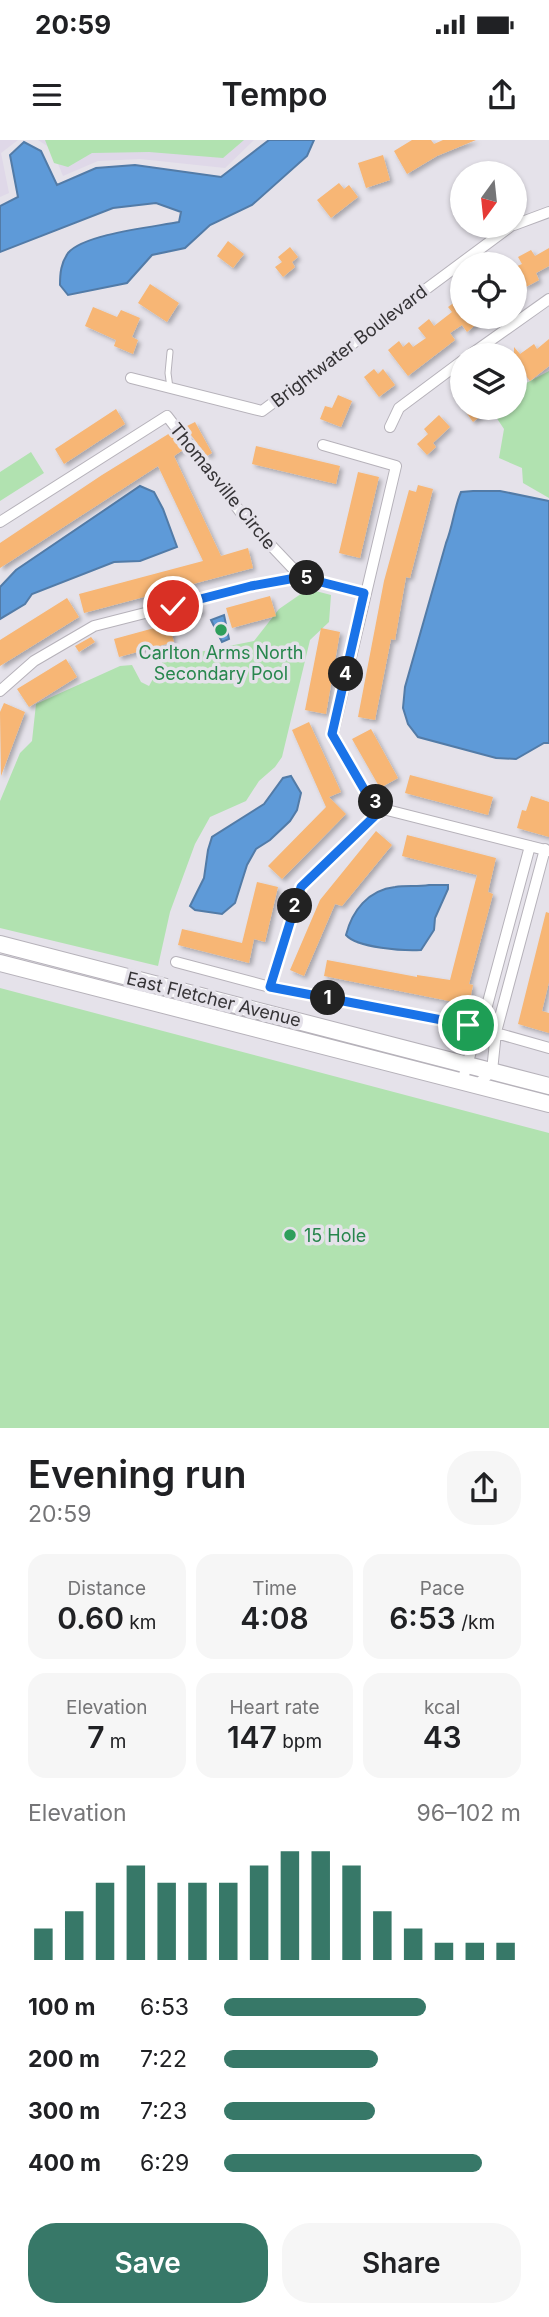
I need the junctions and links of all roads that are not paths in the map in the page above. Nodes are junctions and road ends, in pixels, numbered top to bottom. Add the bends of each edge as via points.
1 (549, 212) edge
2 (527, 220) edge
3 (495, 238) edge
4 (549, 299) edge
5 (487, 343) edge
6 (170, 352) dead end
7 (450, 370) edge
8 (131, 378) dead end
9 (170, 388) junction
10 (390, 427) dead end
11 (323, 445) dead end
12 (0, 522) edge
13 (301, 577) junction
14 (364, 593) junction
15 (0, 691) edge
16 (383, 808) junction
17 (530, 846) junction
18 (547, 850) edge
19 (0, 944) edge
20 (176, 962) dead end
21 (0, 963) edge
22 (270, 987) junction
23 (236, 1004) junction
24 (231, 1022) junction
25 (481, 1028) junction
26 (496, 1032) junction
27 (549, 1048) edge
28 (466, 1064) junction
29 (492, 1071) junction
30 (469, 1084) junction
31 (549, 1086) edge
32 (549, 1104) edge

1 - 2 street, Brightwater Boulevard
3 - 9 street, Brightwater Boulevard via 262,411
4 - 5 street
6 - 9 lane
7 - 10 street via 398,408
8 - 9 street, Brightwater Boulevard
11 - 14 street via 396,466
12 - 13 street, Thomasville Circle via 167,416 245,518
13 - 14 street
13 - 15 street via 94,626 34,661
14 - 16 street via 332,734 368,796
16 - 17 street
16 - 22 street via 301,887
17 - 18 street
17 - 25 street
18 - 26 street
19 - 23 main road, East Fletcher Avenue
20 - 22 street
21 - 24 main road, East Fletcher Avenue
22 - 25 street
23 - 24 lane
23 - 28 main road, East Fletcher Avenue
24 - 30 main road, East Fletcher Avenue
25 - 26 street
25 - 28 street
26 - 27 street
26 - 29 street
28 - 29 main road, East Fletcher Avenue
28 - 30 street
29 - 30 street
29 - 31 main road, East Fletcher Avenue
30 - 32 main road, East Fletcher Avenue

